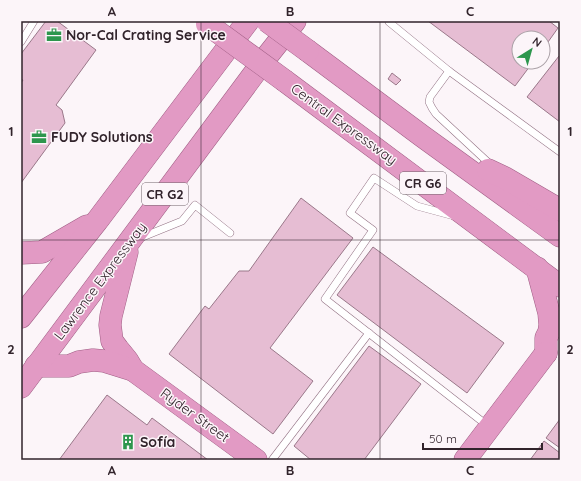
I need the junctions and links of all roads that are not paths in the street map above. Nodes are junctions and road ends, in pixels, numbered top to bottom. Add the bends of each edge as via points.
1 (34, 21) edge
2 (248, 21) edge
3 (267, 21) edge
4 (295, 21) edge
5 (390, 21) edge
6 (206, 22) edge
7 (21, 42) edge
8 (449, 71) junction
9 (422, 136) junction
10 (560, 152) edge
11 (505, 178) junction
12 (560, 210) edge
13 (96, 221) junction
14 (477, 223) junction
15 (230, 233) dead end
16 (560, 236) edge
17 (129, 242) junction
18 (21, 253) edge
19 (537, 268) junction
20 (560, 286) edge
21 (21, 317) edge
22 (369, 333) junction
23 (553, 350) edge
24 (36, 366) junction
25 (133, 370) junction
26 (21, 387) edge
27 (490, 428) junction
28 (256, 460) edge
29 (272, 460) edge
30 (465, 460) edge

1 - 7 lane
2 - 13 highway, CR G2
3 - 9 highway, CR G6, bridge
4 - 17 highway, Lawrence Expressway / CR G2
5 - 8 lane
6 - 14 highway, Central Expressway / CR G6, bridge
8 - 10 lane
8 - 11 lane via 430,97 432,108
9 - 11 highway
9 - 16 highway, CR G6
11 - 12 highway
13 - 18 highway via 42,252
13 - 21 highway, CR G2
14 - 19 highway, Central Expressway / CR G6
14 - 22 lane via 417,206 374,178 350,213 373,230 325,299
15 - 17 lane via 195,205 182,222
17 - 24 highway, Lawrence Expressway / CR G2
17 - 25 highway via 110,326 112,341
19 - 20 highway, Central Expressway / CR G6
19 - 23 highway via 549,313 550,325 546,338
22 - 27 lane
22 - 29 lane
23 - 27 highway
24 - 25 highway via 69,366 93,360
24 - 26 highway, Lawrence Expressway / CR G2
25 - 28 highway, Ryder Street
27 - 30 highway

